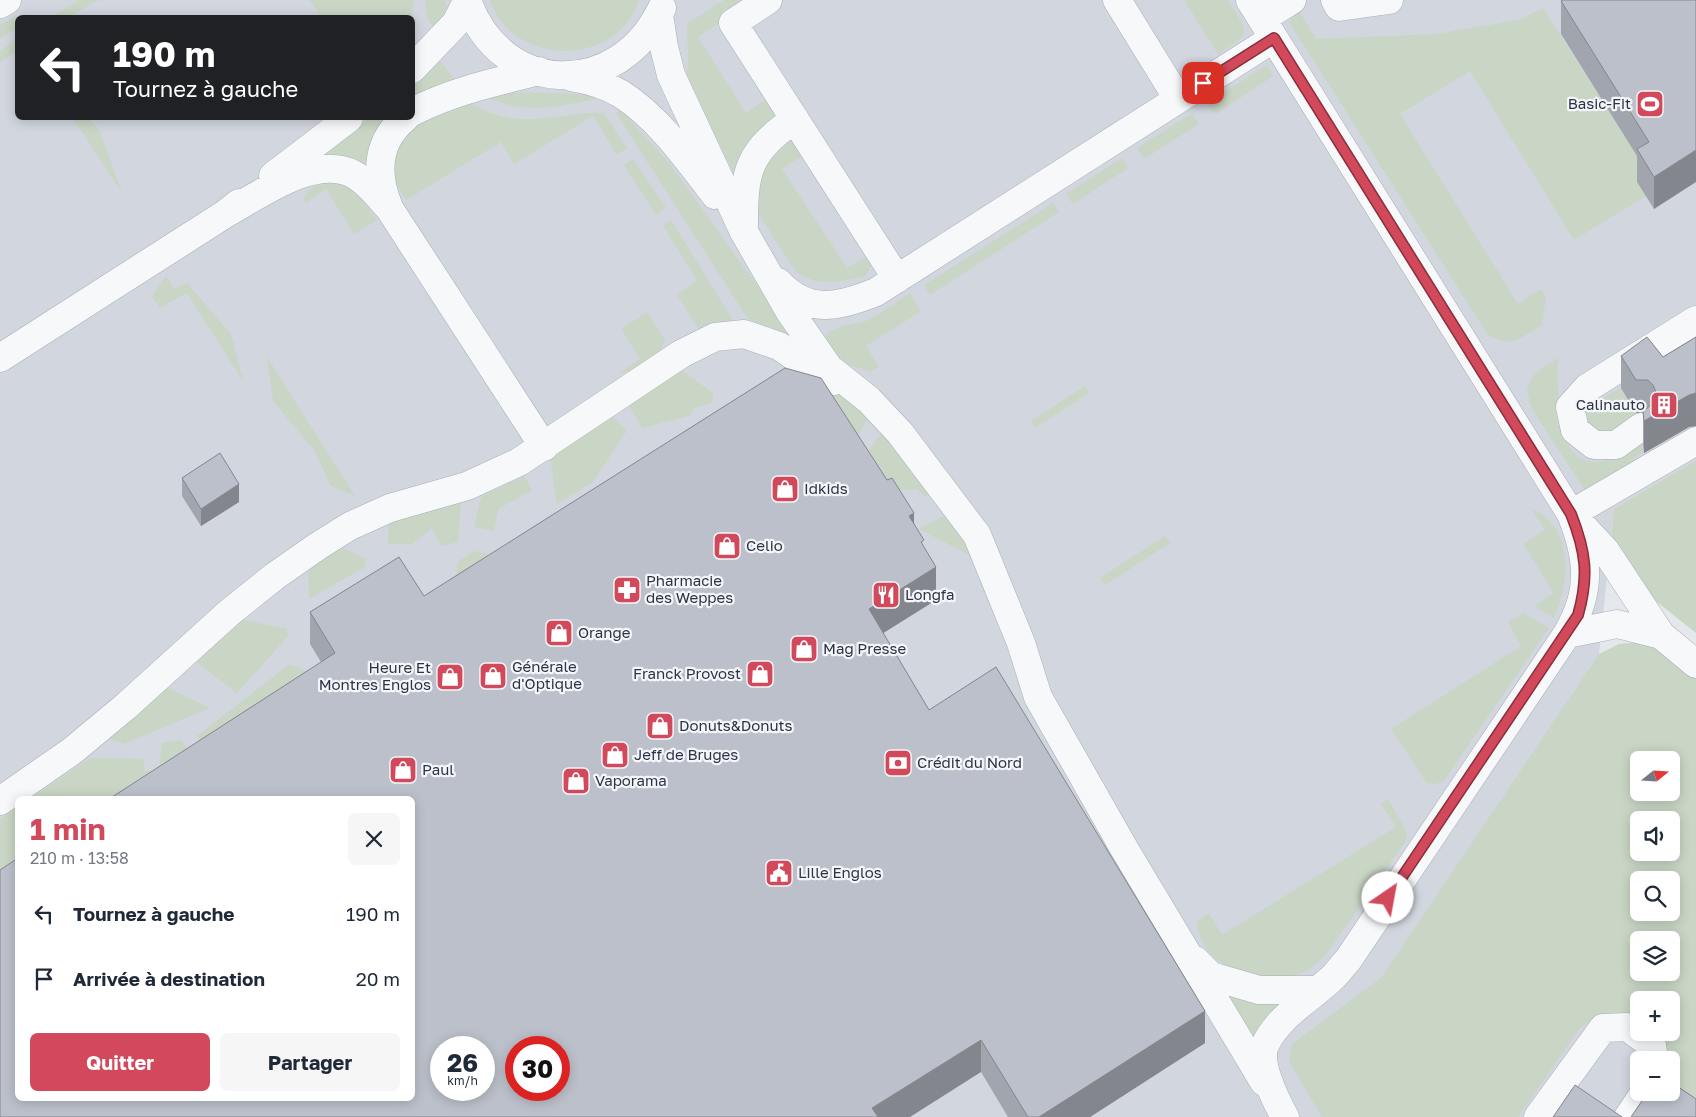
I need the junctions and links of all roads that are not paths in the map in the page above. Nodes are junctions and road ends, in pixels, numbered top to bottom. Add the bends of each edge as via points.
1 (7, 0) edge
2 (467, 0) edge
3 (768, 0) edge
4 (1117, 0) edge
5 (1292, 0) edge
6 (1336, 0) edge
7 (1389, 0) edge
8 (0, 4) edge
9 (662, 8) edge
10 (1262, 19) edge
11 (415, 66) edge
12 (550, 73) junction
13 (1178, 99) junction
14 (415, 110) edge
15 (795, 119) junction
16 (346, 120) edge
17 (402, 120) edge
18 (390, 208) junction
19 (225, 214) junction
20 (744, 232) junction
21 (767, 270) junction
22 (897, 279) junction
23 (1696, 320) edge
24 (0, 358) edge
25 (855, 389) junction
26 (1641, 427) edge
27 (1696, 441) edge
28 (544, 447) junction
29 (1571, 514) junction
30 (1567, 634) junction
31 (1661, 635) junction
32 (1696, 664) edge
33 (0, 801) edge
34 (1183, 948) junction
35 (1317, 990) junction
36 (1653, 1051) edge
37 (1638, 1101) edge
38 (1280, 1109) edge
39 (1538, 1117) edge
40 (1628, 1117) edge

1 - 8 street
2 - 11 street via 456,24
2 - 12 street via 476,22 494,46 517,63
3 - 15 street via 733,23
4 - 13 street
5 - 10 street
6 - 7 street via 1339,6
9 - 12 street via 644,38 619,60 595,71
9 - 20 street via 664,47 672,75
10 - 13 street
10 - 29 street
12 - 14 street via 466,89 438,98
12 - 20 street via 596,83 632,101 695,169
13 - 22 street
15 - 20 street via 772,135 754,159 744,194
15 - 22 street
16 - 19 street
17 - 18 street via 384,146 379,169 381,187
18 - 19 street via 366,182 352,173 314,169 294,176
18 - 28 street
19 - 24 street
20 - 21 street
21 - 22 street via 786,291 802,302 822,305 854,301
21 - 25 street via 790,312 829,368
23 - 26 street via 1587,388 1570,407 1575,430 1594,445 1616,445
25 - 28 street via 824,377 770,343 744,334 715,337 681,354
25 - 34 street via 900,432 978,535 1021,643 1038,697
27 - 29 street
28 - 33 street via 467,486 390,508 350,526 318,546 230,612 72,751
29 - 30 street via 1581,538 1586,572 1578,615
29 - 31 street via 1605,550
30 - 31 street via 1617,624
30 - 35 street via 1348,960
31 - 32 street
34 - 35 street via 1211,976 1259,990
34 - 38 street
35 - 38 street via 1278,1026 1264,1046 1264,1059
36 - 39 street via 1652,1045 1628,1027 1603,1028
37 - 40 street

